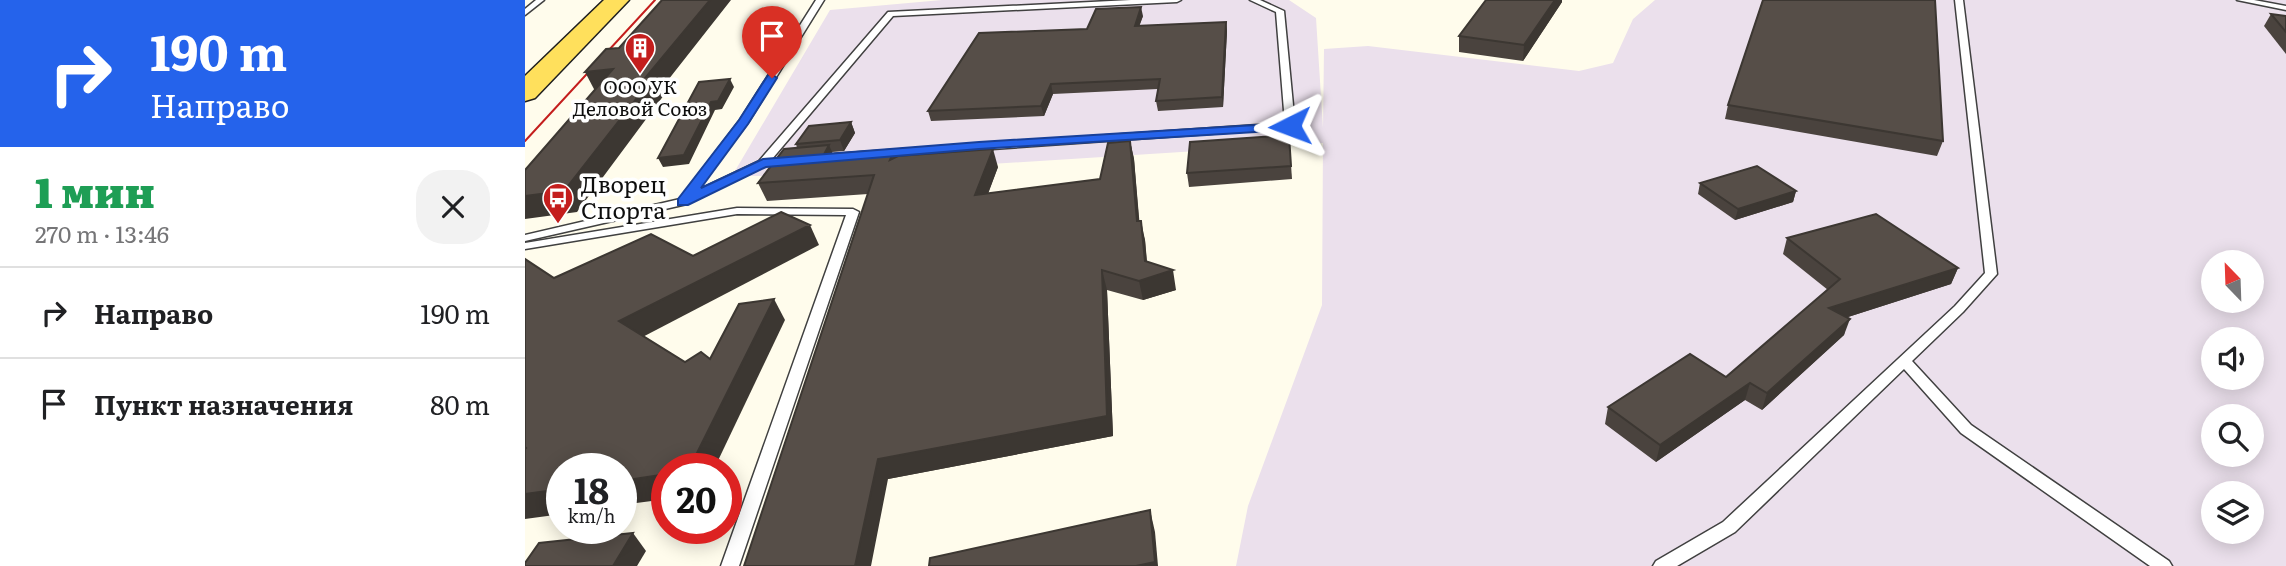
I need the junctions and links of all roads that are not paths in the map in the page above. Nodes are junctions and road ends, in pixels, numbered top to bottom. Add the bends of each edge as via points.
1 (540, 0) edge
2 (585, 0) edge
3 (617, 0) edge
4 (820, 0) edge
5 (1177, 0) edge
6 (1254, 0) edge
7 (1959, 0) edge
8 (2241, 0) edge
9 (2286, 8) edge
10 (525, 13) edge
11 (555, 28) dead end
12 (525, 92) edge
13 (817, 159) edge
14 (804, 160) edge
15 (763, 163) junction
16 (683, 202) junction
17 (525, 238) edge
18 (525, 246) edge
19 (1904, 361) junction
20 (730, 566) edge
21 (1662, 566) edge
22 (2162, 566) edge

1 - 10 lane
2 - 11 main road
3 - 12 main road
4 - 16 lane via 744,121
5 - 15 lane via 891,14
6 - 13 lane via 1280,11 1290,126
7 - 19 lane via 1991,274
8 - 9 lane
14 - 15 lane
15 - 16 lane
16 - 17 lane
18 - 20 lane via 737,211 853,212
19 - 21 lane via 1729,527
19 - 22 lane via 1966,429

